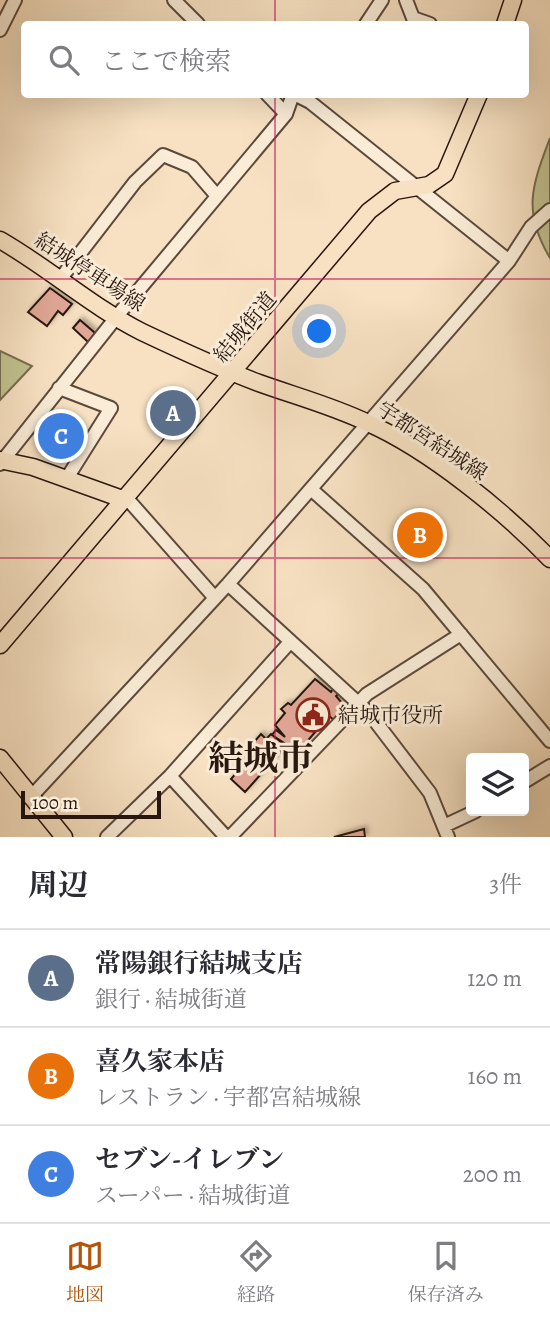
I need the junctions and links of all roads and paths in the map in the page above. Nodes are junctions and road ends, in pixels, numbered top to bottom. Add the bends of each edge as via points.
1 (15, 0) edge
2 (174, 0) edge
3 (382, 0) edge
4 (406, 0) edge
5 (513, 0) edge
6 (195, 21) edge
7 (368, 21) edge
8 (422, 21) edge
9 (506, 21) edge
10 (1, 23) edge
11 (271, 98) edge
12 (292, 98) edge
13 (302, 98) edge
14 (477, 98) edge
15 (286, 114) junction
16 (416, 187) junction
17 (217, 196) junction
18 (550, 210) edge
19 (0, 240) edge
20 (509, 261) junction
21 (61, 278) junction
22 (116, 318) junction
23 (234, 373) junction
24 (59, 388) junction
25 (369, 423) junction
26 (1, 461) edge
27 (67, 478) junction
28 (312, 490) junction
29 (125, 500) junction
30 (550, 559) edge
31 (228, 584) junction
32 (215, 598) junction
33 (461, 634) junction
34 (290, 642) junction
35 (0, 645) edge
36 (358, 703) junction
37 (550, 741) edge
38 (0, 758) edge
39 (550, 766) edge
40 (170, 776) junction
41 (529, 779) edge
42 (30, 798) junction
43 (469, 816) edge
44 (446, 832) edge
45 (64, 837) edge
46 (107, 837) edge
47 (228, 837) edge

1 - 10 street
2 - 6 street
3 - 7 street
4 - 8 street via 413,18
5 - 9 main road
11 - 15 street
12 - 15 street
13 - 16 street
14 - 16 main road, 結城街道 via 445,174
15 - 17 street
16 - 20 street
16 - 23 main road, 結城街道 via 395,191 369,211
17 - 21 street via 192,167 163,155 135,182
17 - 22 street
18 - 20 street via 531,227
19 - 21 main road, 結城停車場線
20 - 25 street
21 - 22 main road, 結城停車場線
22 - 23 main road, 結城停車場線
22 - 24 street
23 - 25 main road, 宇都宮結城線
23 - 29 main road, 結城街道
24 - 26 street
24 - 27 street via 111,408
25 - 28 street
25 - 30 main road, 宇都宮結城線 via 459,481
26 - 27 main road
27 - 29 main road
28 - 31 street
28 - 33 street via 405,572
29 - 32 street
29 - 35 main road, 結城街道
31 - 32 street
31 - 34 street
32 - 42 street
33 - 36 street
33 - 37 street
34 - 36 street
34 - 40 street
36 - 44 street via 430,793
36 - 47 street
38 - 42 main road
39 - 41 street
40 - 46 street
40 - 47 street
42 - 45 main road
43 - 44 street

